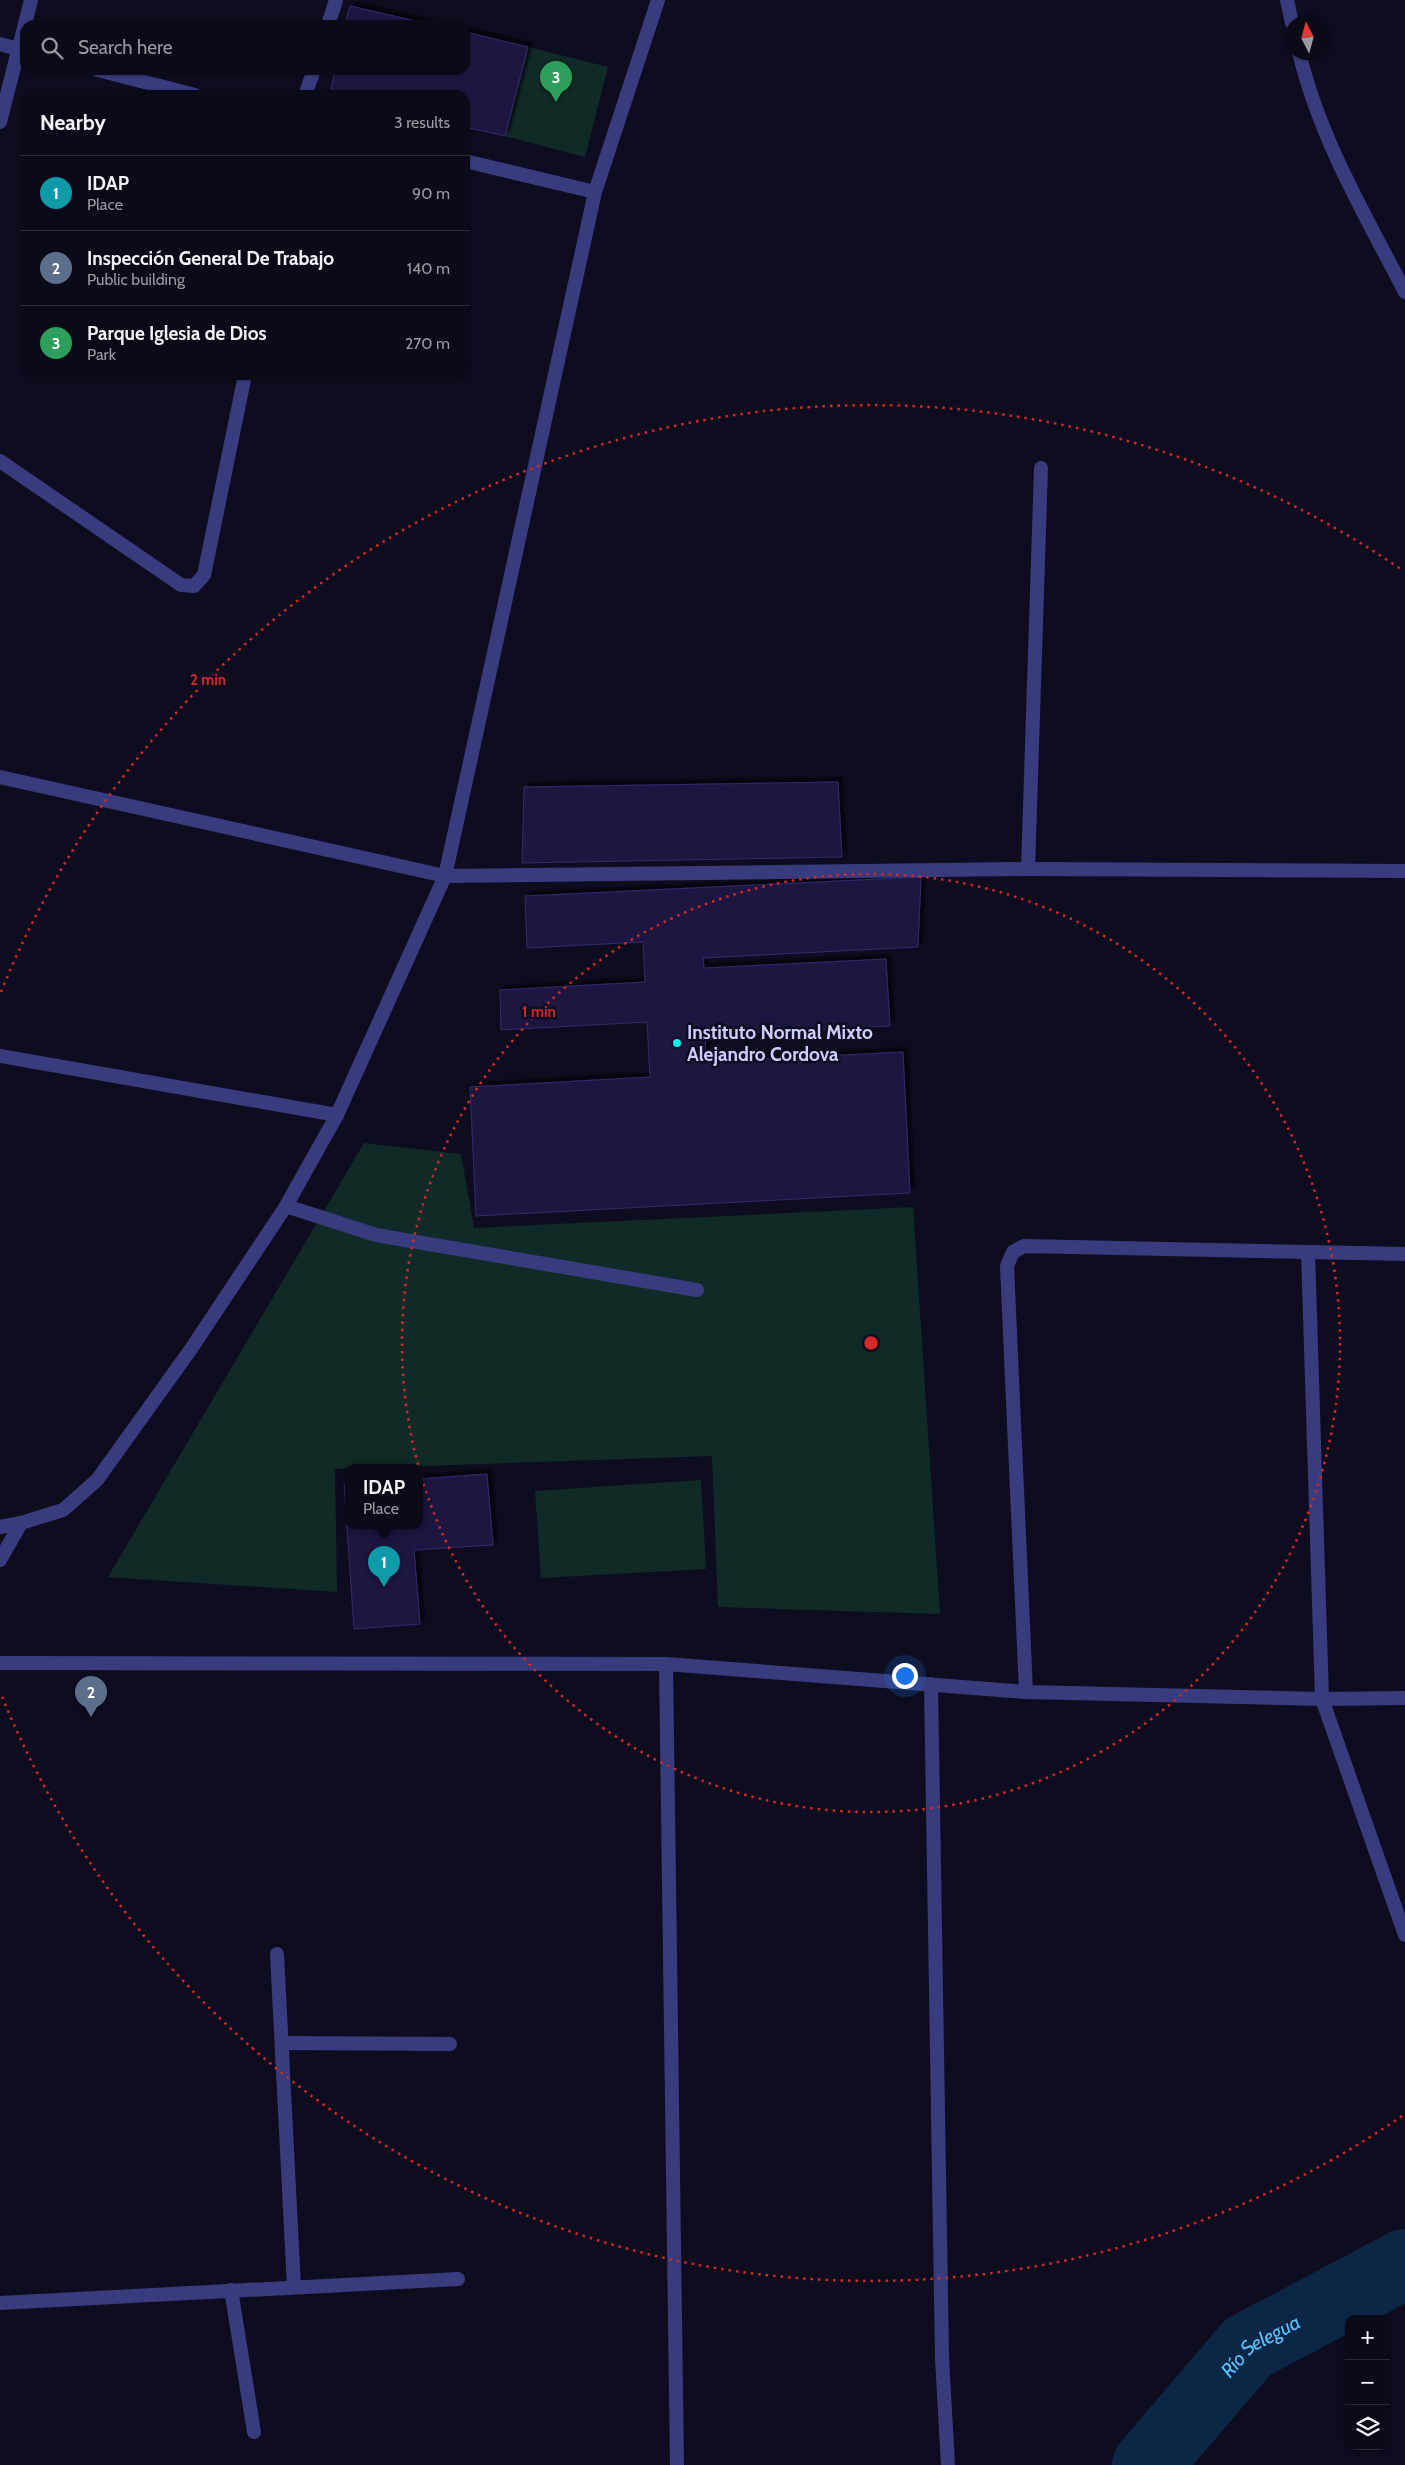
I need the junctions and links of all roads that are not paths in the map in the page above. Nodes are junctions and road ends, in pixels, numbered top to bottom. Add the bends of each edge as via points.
1 (31, 0) edge
2 (336, 0) edge
3 (658, 0) edge
4 (1287, 0) edge
5 (1290, 15) edge
6 (27, 20) edge
7 (330, 20) edge
8 (0, 44) edge
9 (20, 50) edge
10 (20, 53) edge
11 (1302, 60) edge
12 (117, 75) edge
13 (312, 75) edge
14 (176, 90) edge
15 (308, 90) edge
16 (0, 122) edge
17 (470, 162) edge
18 (595, 192) junction
19 (1405, 292) edge
20 (244, 380) edge
21 (0, 461) edge
22 (1041, 468) dead end
23 (0, 776) edge
24 (1028, 869) junction
25 (1405, 871) edge
26 (445, 876) junction
27 (0, 1056) edge
28 (337, 1115) junction
29 (286, 1206) junction
30 (1308, 1252) junction
31 (1405, 1254) edge
32 (697, 1290) dead end
33 (22, 1523) junction
34 (0, 1528) edge
35 (0, 1560) edge
36 (0, 1663) edge
37 (666, 1664) junction
38 (931, 1684) junction
39 (1026, 1692) junction
40 (1405, 1698) edge
41 (1322, 1699) junction
42 (1405, 1936) edge
43 (277, 1954) dead end
44 (282, 2043) junction
45 (450, 2044) dead end
46 (458, 2279) dead end
47 (294, 2287) junction
48 (231, 2290) junction
49 (0, 2302) edge
50 (254, 2432) dead end
51 (677, 2465) edge
52 (948, 2465) edge

1 - 6 street
2 - 7 street
3 - 18 street
4 - 5 street
8 - 9 street
10 - 16 street
11 - 19 street via 1308,88 1346,177
12 - 14 street
13 - 15 street
17 - 18 street
18 - 26 street
20 - 21 street via 204,575 194,586 181,585
22 - 24 street
23 - 26 street
24 - 25 street
24 - 26 street
26 - 28 street
27 - 28 street
28 - 29 street
29 - 32 street via 376,1235
29 - 33 street via 191,1349 97,1480 62,1510
30 - 31 street
30 - 39 street via 1024,1246 1013,1252 1007,1266
30 - 41 street
33 - 34 street
33 - 35 street
36 - 37 street
37 - 38 street
37 - 51 street
38 - 39 street
38 - 52 street via 942,2358
39 - 41 street
40 - 41 street
41 - 42 street
43 - 44 street
44 - 45 street
44 - 47 street
46 - 47 street
47 - 48 street
48 - 49 street
48 - 50 street

